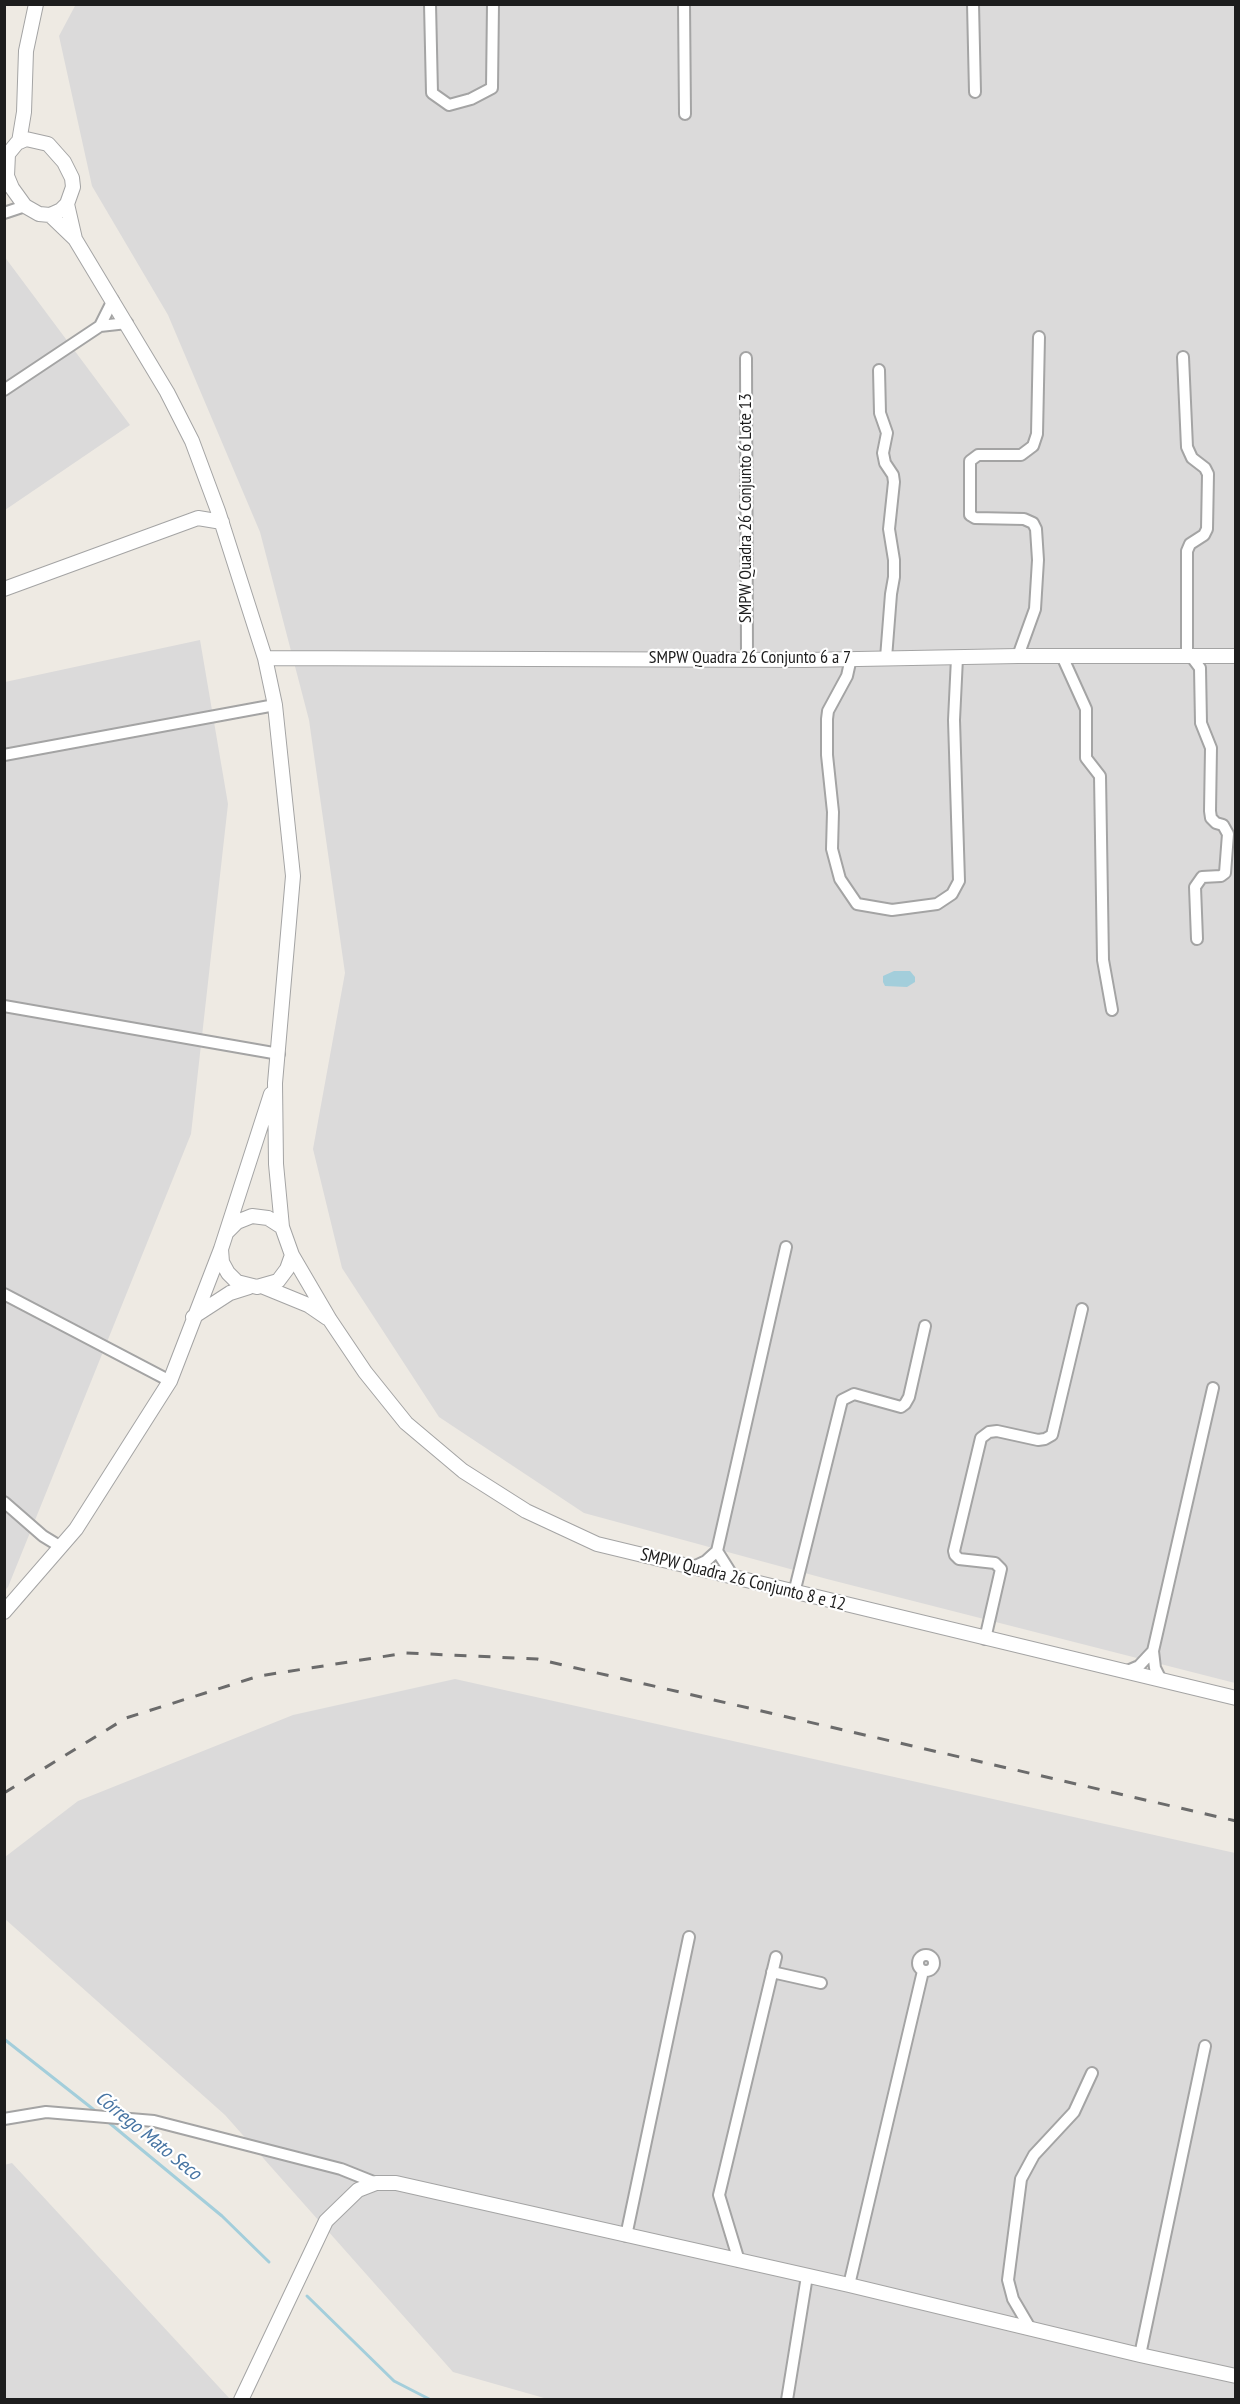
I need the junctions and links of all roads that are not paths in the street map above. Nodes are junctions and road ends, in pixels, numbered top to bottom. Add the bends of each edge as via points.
1 (36, 4) edge
2 (430, 4) edge
3 (493, 4) edge
4 (684, 4) edge
5 (973, 4) edge
6 (975, 92) dead end
7 (24, 112) junction
8 (685, 114) dead end
9 (37, 140) junction
10 (12, 145) edge
11 (5, 163) edge
12 (14, 192) junction
13 (67, 204) junction
14 (25, 206) junction
15 (5, 213) edge
16 (50, 215) junction
17 (75, 239) junction
18 (113, 300) junction
19 (127, 323) junction
20 (100, 326) junction
21 (1039, 337) dead end
22 (1183, 357) dead end
23 (746, 358) dead end
24 (879, 370) dead end
25 (4, 390) edge
26 (212, 495) junction
27 (198, 518) junction
28 (222, 522) junction
29 (4, 589) edge
30 (1018, 656) junction
31 (1062, 656) junction
32 (1189, 656) junction
33 (1209, 656) junction
34 (1236, 656) edge
35 (265, 658) junction
36 (747, 658) junction
37 (850, 658) junction
38 (886, 658) junction
39 (957, 658) junction
40 (1200, 668) junction
41 (275, 705) junction
42 (4, 755) edge
43 (1197, 939) dead end
44 (4, 1006) edge
45 (1112, 1010) dead end
46 (279, 1054) junction
47 (275, 1083) junction
48 (282, 1227) junction
49 (225, 1234) junction
50 (786, 1247) dead end
51 (221, 1250) junction
52 (292, 1255) junction
53 (249, 1287) junction
54 (264, 1287) junction
55 (4, 1294) edge
56 (1082, 1309) dead end
57 (193, 1317) junction
58 (330, 1320) junction
59 (925, 1326) dead end
60 (170, 1382) junction
61 (1214, 1388) dead end
62 (4, 1502) edge
63 (61, 1547) junction
64 (717, 1551) junction
65 (692, 1568) junction
66 (734, 1578) junction
67 (794, 1593) junction
68 (4, 1612) edge
69 (985, 1639) junction
70 (1153, 1650) junction
71 (1125, 1672) junction
72 (1161, 1680) junction
73 (1236, 1698) edge
74 (689, 1937) dead end
75 (776, 1957) dead end
76 (923, 1971) dead end
77 (772, 1972) junction
78 (821, 1983) dead end
79 (1205, 2046) dead end
80 (1092, 2073) dead end
81 (4, 2119) edge
82 (376, 2183) junction
83 (626, 2236) junction
84 (739, 2261) junction
85 (807, 2276) junction
86 (849, 2285) junction
87 (1030, 2328) junction
88 (1140, 2355) junction
89 (1236, 2376) edge
90 (241, 2400) edge
91 (788, 2400) edge

1 - 7 street via 26,51
2 - 3 street via 432,93 449,105 492,88
4 - 8 street
5 - 6 street
7 - 9 street
7 - 10 street
9 - 10 street
9 - 13 street via 48,144 69,170 73,187
10 - 11 street
11 - 12 street
12 - 14 street
12 - 15 street
13 - 16 street
13 - 17 street
14 - 15 street
14 - 16 street
16 - 17 street
17 - 18 street
18 - 19 street
18 - 20 street
19 - 20 street
19 - 26 street via 168,392
20 - 25 street
21 - 30 street via 1037,434 1033,446 1022,455 978,455 970,461 970,515 1024,519 1036,529 1035,609
22 - 32 street via 1187,447 1208,474 1207,529 1187,551
23 - 36 street, SMPW Quadra 26 Conjunto 6 Lote 13
24 - 38 street via 880,413 887,433 883,453 894,482 889,529 894,577
26 - 27 street
26 - 28 street
27 - 28 street
27 - 29 street
28 - 35 street
30 - 31 street, SMPW Quadra 26 Conjunto 6 a 7
30 - 39 street, SMPW Quadra 26 Conjunto 6 a 7
31 - 32 street, SMPW Quadra 26 Conjunto 6 a 7
31 - 45 street via 1086,709 1086,758 1100,776 1103,960
32 - 33 street, SMPW Quadra 26 Conjunto 6 a 7
32 - 40 street
33 - 34 street, SMPW Quadra 26 Conjunto 6 a 7
33 - 40 street
35 - 36 street, SMPW Quadra 26 Conjunto 6 a 7
35 - 41 street
36 - 37 street, SMPW Quadra 26 Conjunto 6 a 7
37 - 38 street, SMPW Quadra 26 Conjunto 6 a 7
37 - 39 street via 848,676 827,719 832,849 840,879 857,904 892,910 937,904 952,894 959,881 954,720
38 - 39 street, SMPW Quadra 26 Conjunto 6 a 7
40 - 43 street via 1201,723 1211,748 1211,818 1223,825 1228,834 1225,873 1202,878 1195,887
41 - 42 street
41 - 46 street via 293,876
44 - 46 street
46 - 47 street
47 - 48 street
47 - 49 street
48 - 49 street via 268,1218 252,1216 237,1222
48 - 52 street
49 - 51 street
50 - 64 street
51 - 53 street via 228,1273
51 - 57 street
52 - 54 street via 278,1281
52 - 58 street, SMPW Quadra 26 Conjunto 8 e 12
53 - 54 street
53 - 57 street via 230,1293
54 - 58 street, SMPW Quadra 26 Conjunto 8 e 12 via 308,1305
55 - 60 street
56 - 69 street via 1052,1435 1038,1440 997,1431 981,1438 954,1551 959,1559 994,1563 1001,1569
57 - 60 street
58 - 65 street, SMPW Quadra 26 Conjunto 8 e 12 via 406,1423 463,1471 526,1511 597,1544
59 - 67 street via 905,1404 901,1407 854,1394 842,1400
60 - 63 street
61 - 70 street
62 - 63 street
63 - 68 street
64 - 65 street
64 - 66 street
65 - 66 street, SMPW Quadra 26 Conjunto 8 e 12
66 - 67 street, SMPW Quadra 26 Conjunto 8 e 12
67 - 69 street, SMPW Quadra 26 Conjunto 8 e 12
69 - 71 street, SMPW Quadra 26 Conjunto 8 e 12
70 - 71 street via 1138,1666
70 - 72 street
71 - 72 street, SMPW Quadra 26 Conjunto 8 e 12
72 - 73 street, SMPW Quadra 26 Conjunto 8 e 12
74 - 83 street
75 - 77 street
76 - 86 street
77 - 78 street
77 - 84 street via 719,2195
79 - 88 street
80 - 87 street via 1074,2112 1034,2155 1021,2179 1008,2280 1013,2299
81 - 82 street via 46,2112 154,2121 341,2169
82 - 83 street via 396,2183
82 - 90 street via 358,2190 326,2221
83 - 84 street
84 - 85 street
85 - 86 street
85 - 91 street
86 - 87 street
87 - 88 street
88 - 89 street

